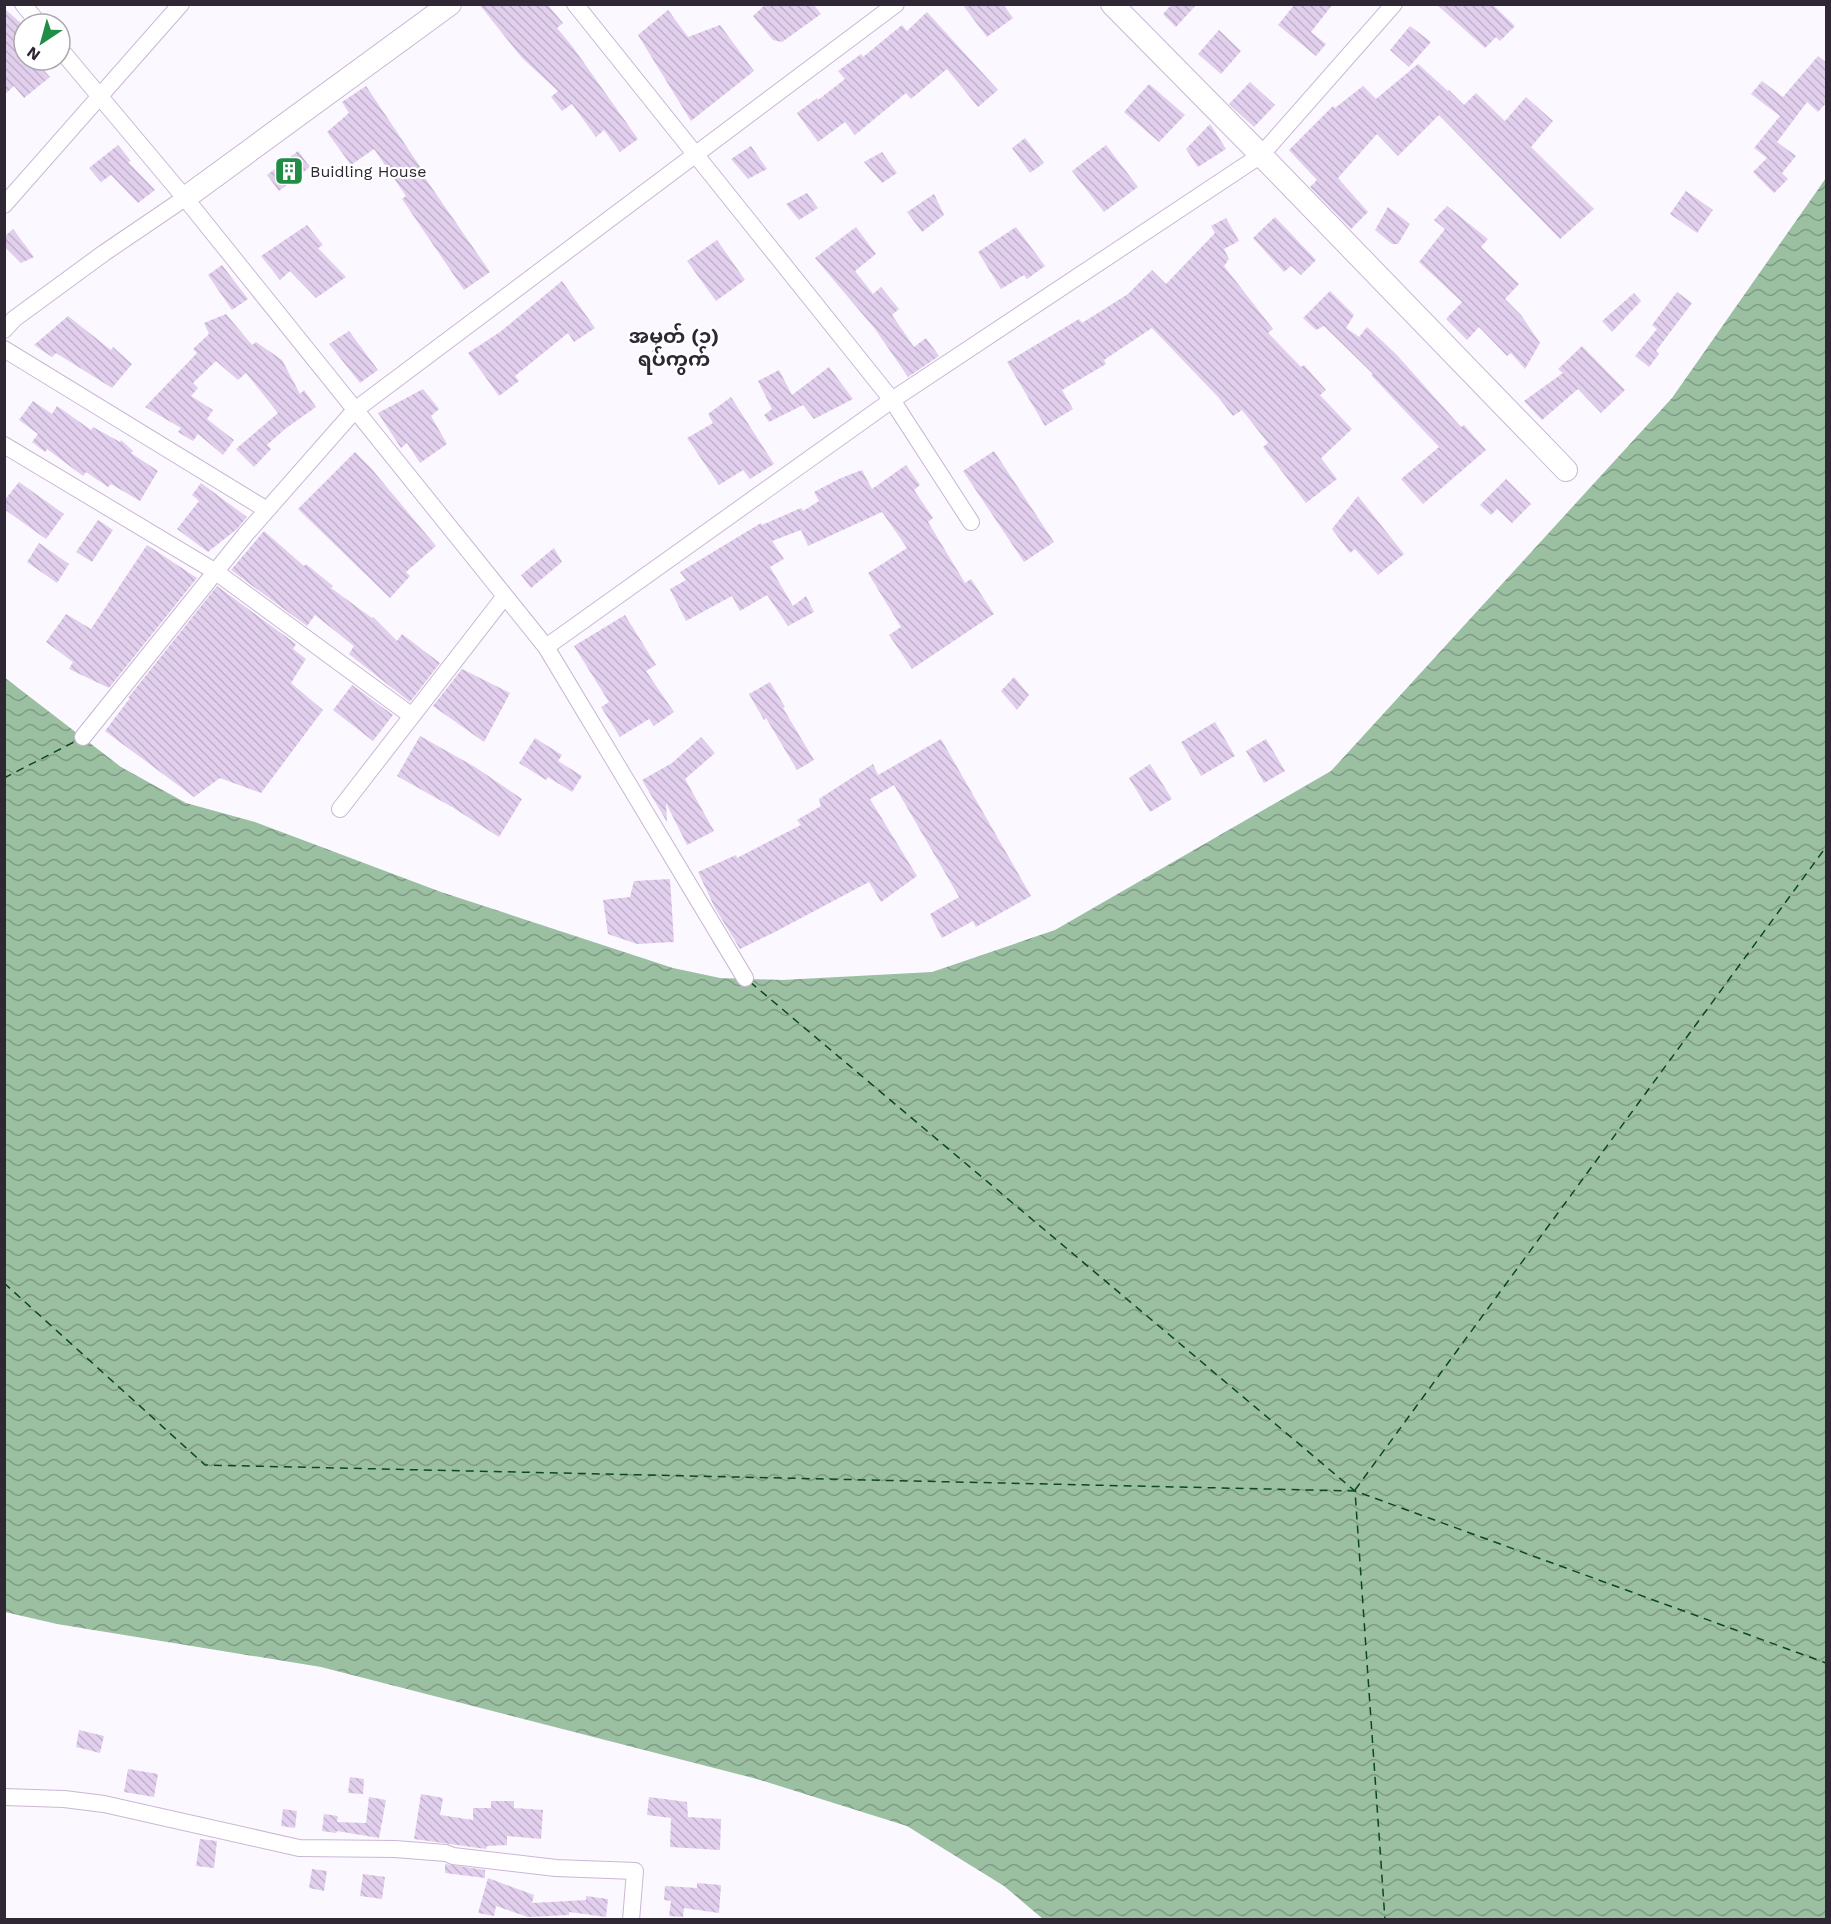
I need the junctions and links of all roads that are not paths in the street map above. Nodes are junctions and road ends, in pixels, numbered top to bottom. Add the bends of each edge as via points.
1 (181, 4) edge
2 (450, 4) edge
3 (574, 4) edge
4 (896, 4) edge
5 (1112, 4) edge
6 (1394, 4) edge
7 (72, 63) edge
8 (101, 98) junction
9 (1261, 155) junction
10 (696, 156) junction
11 (185, 198) junction
12 (4, 205) edge
13 (4, 330) edge
14 (4, 350) edge
15 (892, 400) junction
16 (356, 410) junction
17 (4, 444) edge
18 (1566, 470) dead end
19 (267, 510) junction
20 (971, 522) dead end
21 (216, 572) junction
22 (505, 596) junction
23 (546, 647) junction
24 (412, 716) junction
25 (83, 737) dead end
26 (340, 809) dead end
27 (745, 978) dead end
28 (4, 1797) edge
29 (631, 1920) edge

1 - 8 street
2 - 11 street
3 - 10 street
4 - 10 street
5 - 9 street
6 - 9 street
7 - 8 street
8 - 11 street
8 - 12 street
9 - 15 street
9 - 18 street
10 - 15 street
10 - 16 street
11 - 13 street via 104,253
11 - 16 street
14 - 19 street
15 - 20 street
15 - 23 street
16 - 19 street
16 - 22 street
17 - 21 street
19 - 21 street
21 - 24 street
21 - 25 street
22 - 23 street
22 - 24 street
23 - 27 street
24 - 26 street
28 - 29 street via 104,1804 299,1848 394,1849 556,1868 635,1871

